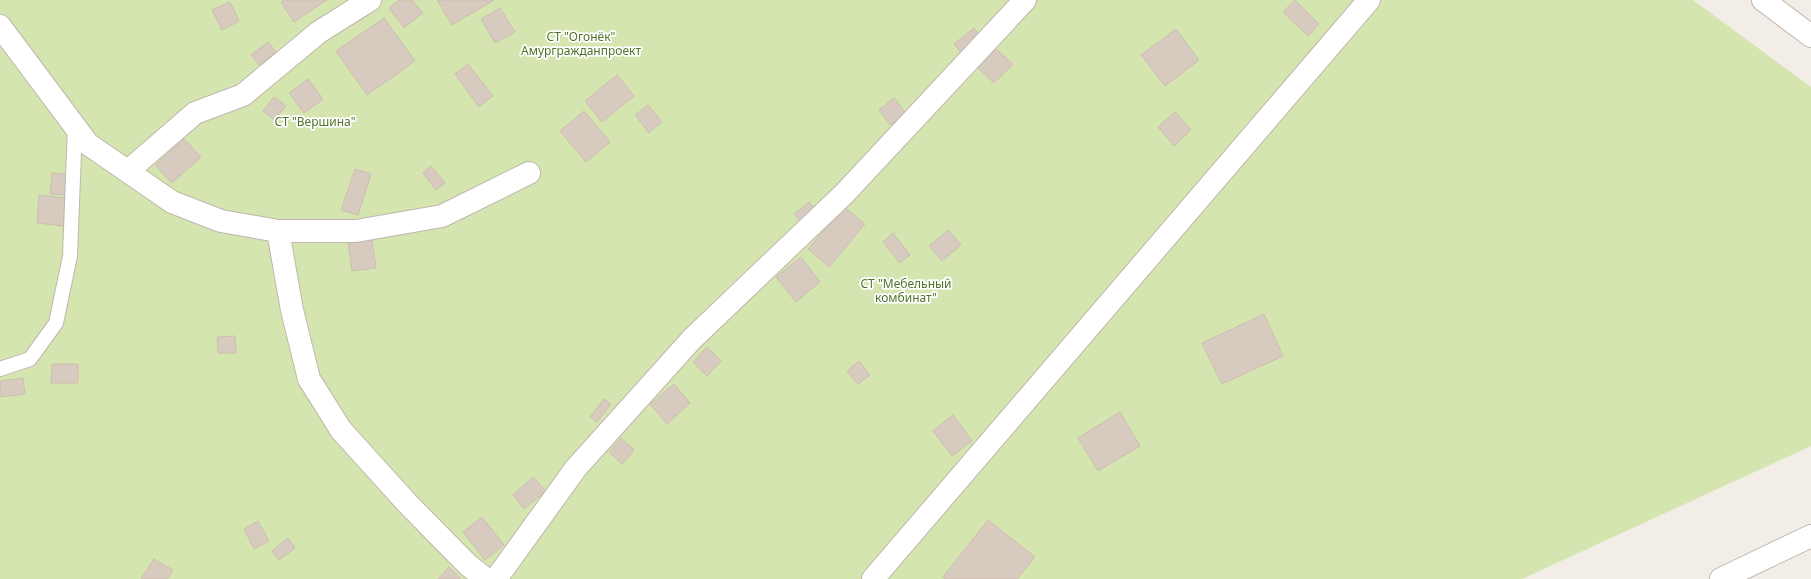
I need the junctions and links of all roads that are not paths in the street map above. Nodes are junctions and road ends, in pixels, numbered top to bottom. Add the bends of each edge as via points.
1 (370, 0) edge
2 (1025, 0) edge
3 (1369, 0) edge
4 (1763, 0) edge
5 (0, 26) edge
6 (1811, 36) edge
7 (75, 126) junction
8 (128, 171) junction
9 (529, 173) dead end
10 (278, 231) junction
11 (0, 369) edge
12 (1811, 536) edge
13 (486, 579) edge
14 (496, 579) edge
15 (873, 579) edge
16 (1721, 579) edge

1 - 8 street via 319,32 243,95 195,113
2 - 14 street via 844,194 692,339 576,468
3 - 15 street
4 - 6 street
5 - 7 street
7 - 8 street via 88,144
7 - 11 lane via 70,256 56,323 30,359
8 - 10 street via 172,202 221,221
9 - 10 street via 442,216 356,231
10 - 13 street via 292,310 309,379 341,430 356,447 406,503 468,565
12 - 16 street

